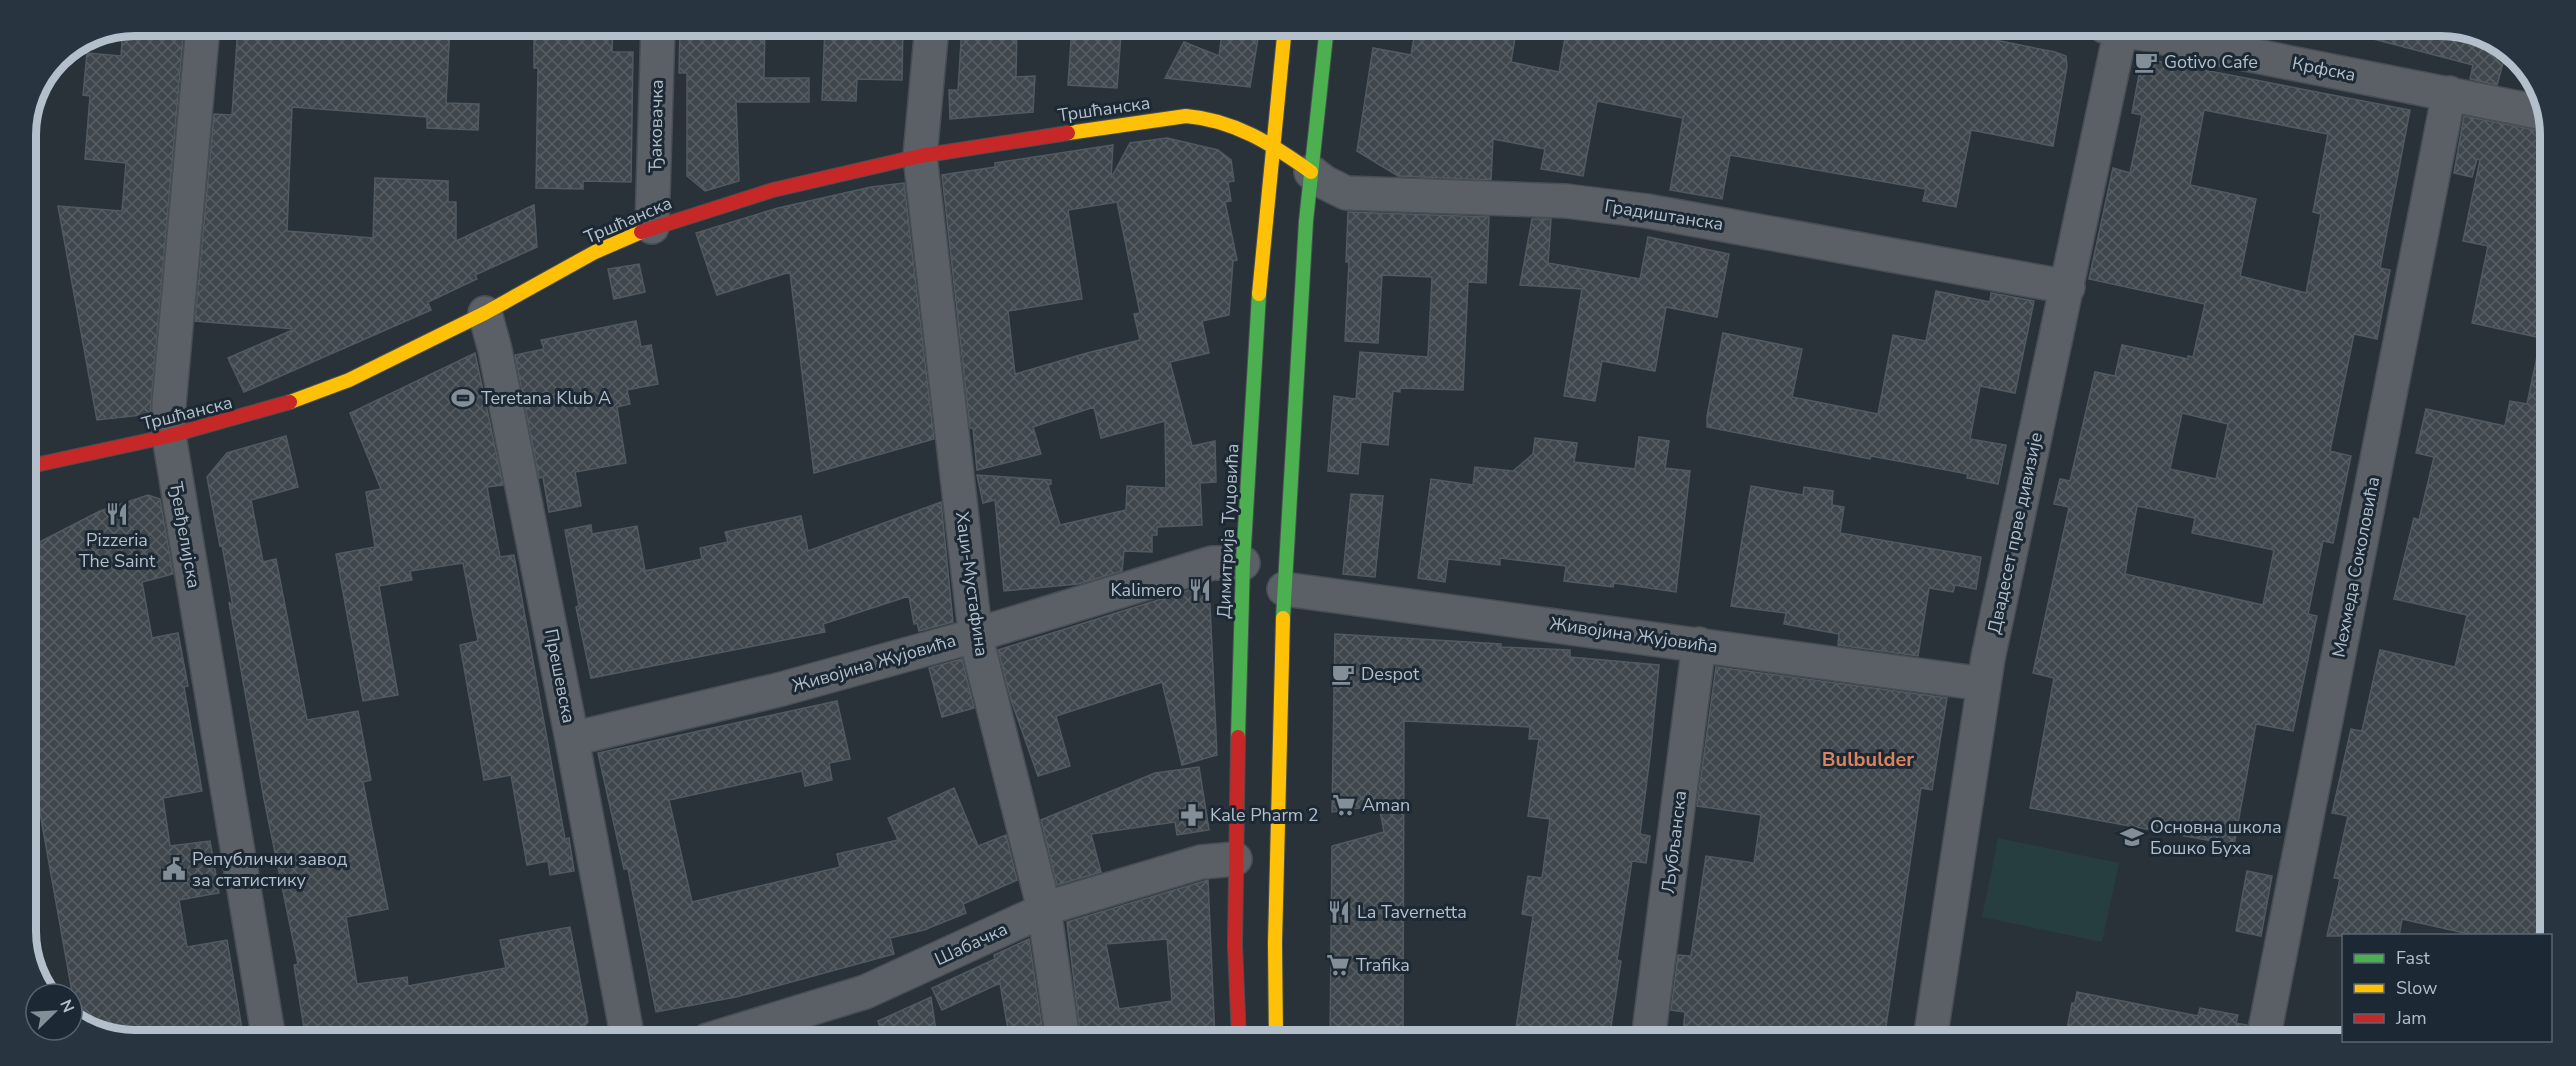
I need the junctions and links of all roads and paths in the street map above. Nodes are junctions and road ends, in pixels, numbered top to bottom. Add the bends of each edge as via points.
1 (202, 36) edge
2 (658, 36) edge
3 (931, 36) edge
4 (1284, 36) edge
5 (1326, 36) edge
6 (2110, 36) edge
7 (2201, 36) edge
8 (2449, 93) junction
9 (2537, 112) edge
10 (1271, 143) junction
11 (920, 156) junction
12 (1311, 172) junction
13 (652, 227) junction
14 (2068, 287) junction
15 (485, 313) junction
16 (170, 436) junction
17 (36, 464) edge
18 (1243, 562) junction
19 (1284, 589) junction
20 (976, 635) junction
21 (1699, 644) junction
22 (1984, 684) junction
23 (572, 739) junction
24 (1235, 859) junction
25 (1044, 909) junction
26 (267, 1030) edge
27 (626, 1030) edge
28 (743, 1030) edge
29 (1061, 1030) edge
30 (1239, 1030) edge
31 (1276, 1030) edge
32 (1649, 1030) edge
33 (1932, 1030) edge
34 (2265, 1030) edge

1 - 16 street, Ђевђелијска via 169,404
2 - 13 street, Ђаковачка
3 - 11 street, Хаџи-Мустафина
4 - 10 main road, Димитрија Туцовића
5 - 12 main road
6 - 14 street, Двадесет прве дивизије
7 - 8 street, Крфска
8 - 9 street, Крфска
8 - 34 street, Мехмеда Соколовића
10 - 11 main road, Тршћанска via 1236,127 1186,116
10 - 12 main road, Градиштанска
10 - 18 main road, Димитрија Туцовића
11 - 13 main road, Тршћанска via 773,190
11 - 20 street, Хаџи-Мустафина
12 - 14 street, Градиштанска via 1346,193 1566,201 1636,209
12 - 19 main road
13 - 15 main road, Тршћанска via 595,252
14 - 22 street, Двадесет прве дивизије
15 - 16 main road, Тршћанска via 309,397
15 - 23 street, Прешевска
16 - 17 main road, Тршћанска
16 - 26 street, Ђевђелијска
18 - 20 street, Живојина Жујовића via 1212,563
18 - 24 main road, Димитрија Туцовића
19 - 21 street, Живојина Жујовића
19 - 31 main road
20 - 23 street, Живојина Жујовића via 778,690
20 - 25 street, Хаџи-Мустафина
21 - 22 street, Живојина Жујовића
21 - 32 street, Љубљанска
22 - 33 street, Двадесет прве дивизије
23 - 27 street, Прешевска
24 - 25 street, Шабачка via 1201,861
24 - 30 main road, Димитрија Туцовића
25 - 28 street, Шабачка via 865,992
25 - 29 street, Хаџи-Мустафина

